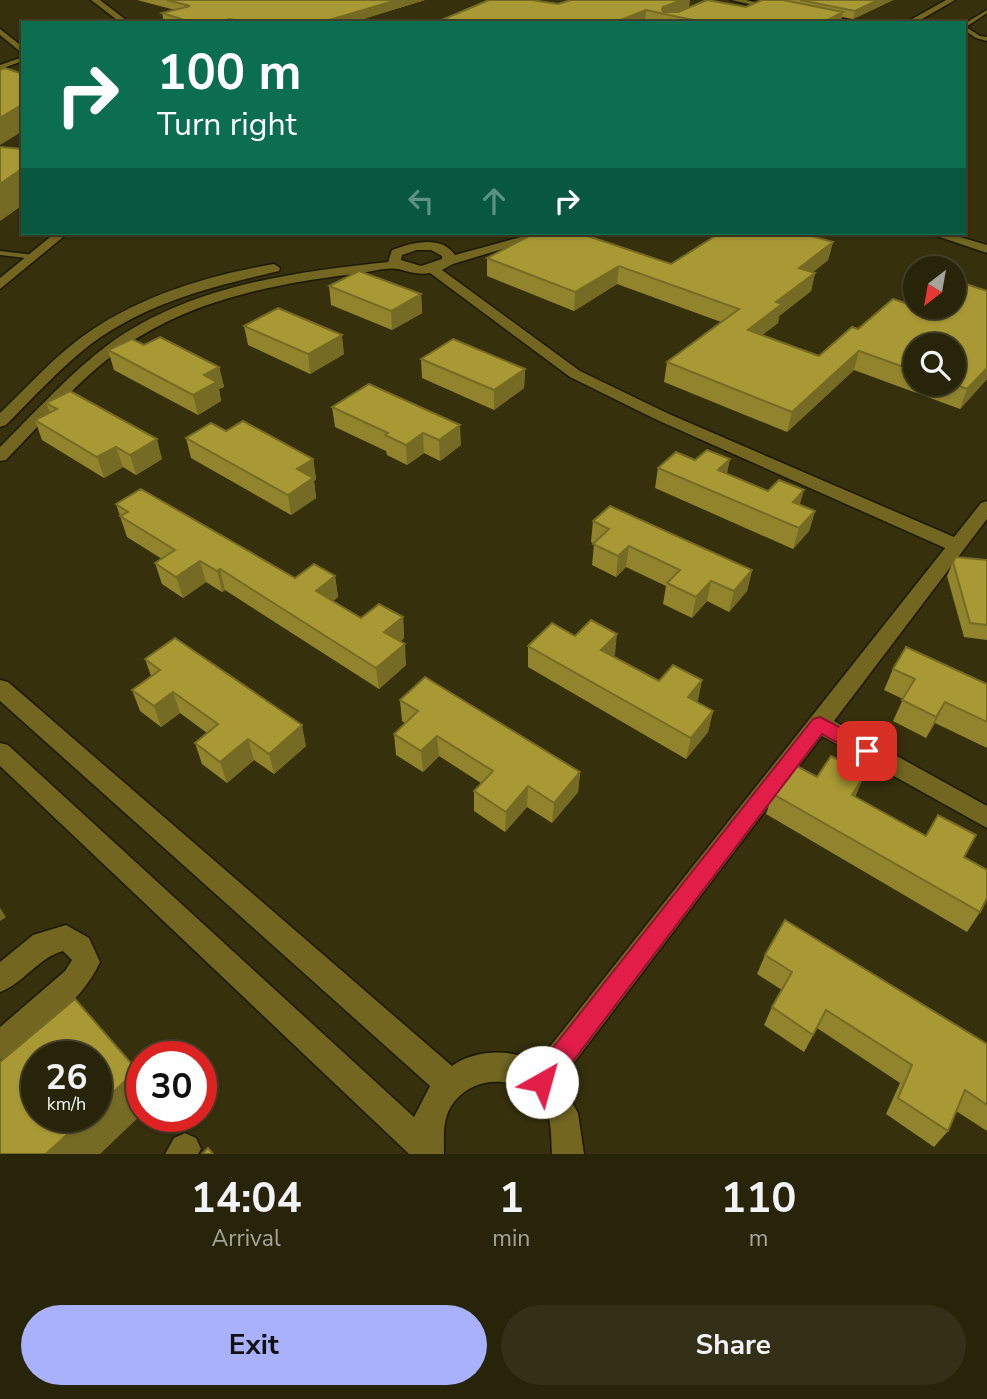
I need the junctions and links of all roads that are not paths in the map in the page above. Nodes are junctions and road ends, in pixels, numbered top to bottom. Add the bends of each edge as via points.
1 (82, 0) edge
2 (95, 0) edge
3 (735, 0) edge
4 (951, 0) edge
5 (960, 6) dead end
6 (788, 10) edge
7 (801, 13) edge
8 (986, 13) edge
9 (106, 21) edge
10 (123, 21) edge
11 (843, 21) edge
12 (913, 21) edge
13 (933, 21) edge
14 (966, 26) edge
15 (966, 28) edge
16 (0, 30) edge
17 (987, 39) edge
18 (21, 50) edge
19 (21, 60) edge
20 (0, 66) edge
21 (966, 233) edge
22 (60, 235) edge
23 (511, 235) edge
24 (544, 235) edge
25 (941, 235) edge
26 (987, 239) edge
27 (987, 248) edge
28 (0, 253) edge
29 (447, 256) junction
30 (34, 257) junction
31 (396, 261) junction
32 (432, 269) junction
33 (0, 285) edge
34 (0, 422) edge
35 (0, 456) edge
36 (987, 507) edge
37 (957, 546) junction
38 (0, 688) edge
39 (820, 724) junction
40 (0, 752) edge
41 (987, 818) edge
42 (0, 979) edge
43 (0, 1046) edge
44 (542, 1082) junction
45 (450, 1084) junction
46 (427, 1152) edge
47 (568, 1154) edge

1 - 9 street
2 - 10 street
3 - 6 street
4 - 12 street
5 - 13 street
7 - 11 street
8 - 14 lane
15 - 17 lane
16 - 18 street
19 - 20 lane
21 - 26 street
22 - 30 street
23 - 29 street
24 - 29 street
25 - 27 street
28 - 30 lane
29 - 31 street via 433,246 416,246 401,250
29 - 32 street
30 - 33 street
31 - 32 street via 413,270
31 - 34 street via 338,259 270,268 152,303 99,331
31 - 35 street via 273,280 201,302 133,335 80,378
32 - 37 street via 575,374
36 - 37 street
37 - 39 street
38 - 45 street
39 - 41 street
39 - 44 street
40 - 46 street
42 - 43 street via 42,944 66,938 80,947 86,962 75,981
44 - 45 street via 505,1065 467,1072
44 - 47 street via 564,1115
45 - 46 street via 436,1102 428,1125

